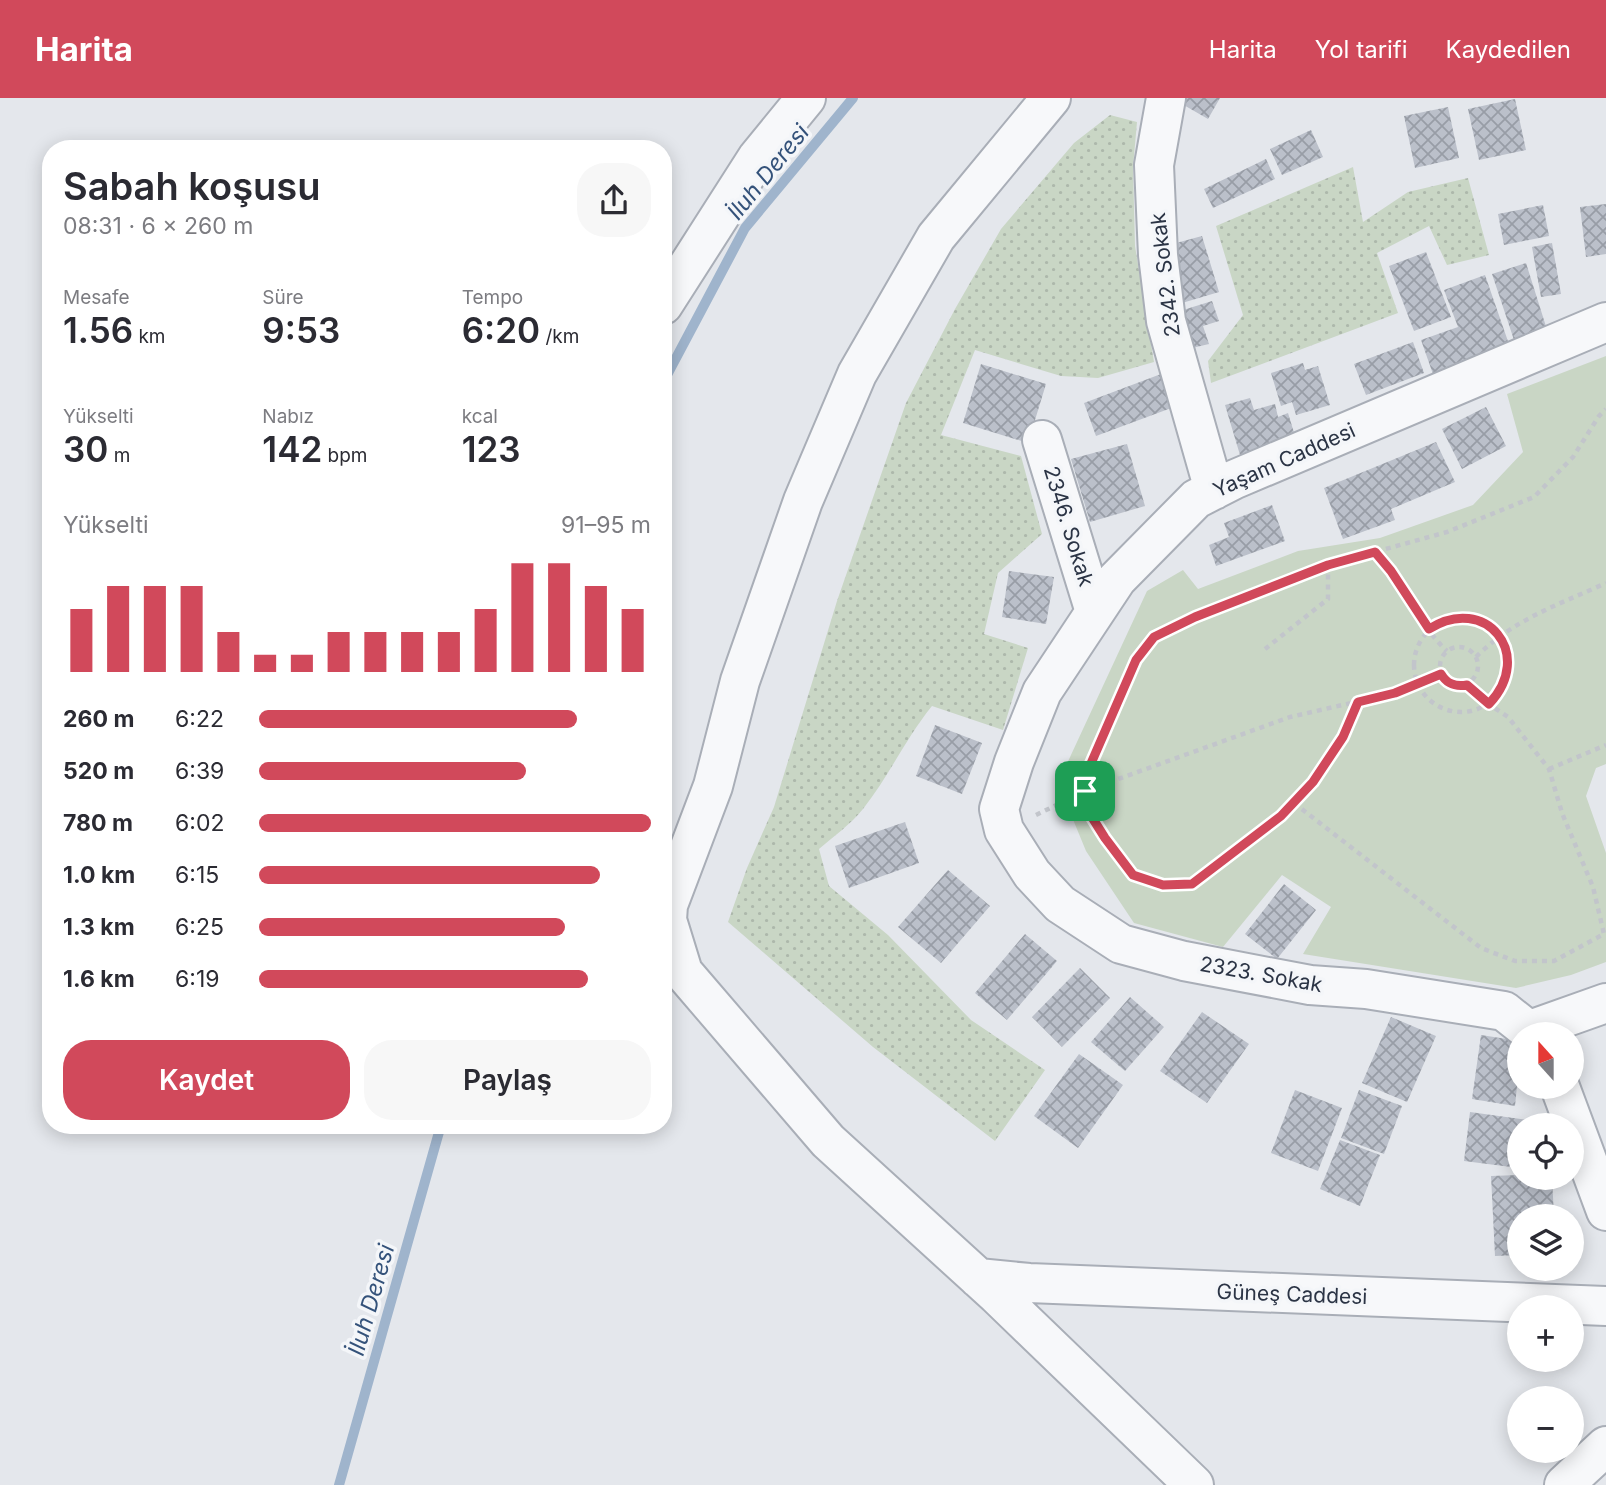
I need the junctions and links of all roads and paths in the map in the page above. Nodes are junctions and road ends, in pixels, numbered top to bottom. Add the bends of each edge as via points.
1 (806, 98) edge
2 (1051, 98) edge
3 (1166, 98) edge
4 (672, 291) edge
5 (1606, 322) edge
6 (1606, 409) edge
7 (1042, 440) dead end
8 (1214, 490) junction
9 (1375, 552) junction
10 (1328, 565) junction
11 (1606, 583) edge
12 (1095, 612) junction
13 (1429, 629) junction
14 (1498, 636) junction
15 (1265, 649) dead end
16 (1447, 651) junction
17 (1476, 657) junction
18 (1441, 674) junction
19 (1416, 683) junction
20 (1467, 685) junction
21 (1358, 702) junction
22 (1489, 704) junction
23 (1606, 746) edge
24 (1549, 769) junction
25 (1085, 791) junction
26 (1294, 803) junction
27 (1011, 841) junction
28 (672, 888) edge
29 (672, 936) edge
30 (1606, 1003) edge
31 (1518, 1022) edge
32 (1557, 1022) edge
33 (1564, 1099) edge
34 (1606, 1211) edge
35 (978, 1278) junction
36 (1606, 1306) edge
37 (1606, 1446) edge
38 (1194, 1485) edge
39 (1564, 1485) edge

1 - 4 street via 757,158
2 - 28 street via 936,237 857,374 799,514 740,681 713,786
3 - 8 street, 2342. Sokak via 1154,165 1166,321
5 - 8 street, Yaşam Caddesi
6 - 9 path via 1573,457 1534,497 1447,532
7 - 12 street, 2346. Sokak
8 - 12 street, Yaşam Caddesi via 1196,499 1117,579
9 - 10 path
9 - 13 path
10 - 15 path via 1328,599
10 - 25 path via 1154,637 1136,660 1089,768
11 - 14 path
12 - 27 street, Yaşam Caddesi via 1042,692 1014,762 999,809
13 - 14 path via 1457,617 1487,625
13 - 16 path
13 - 19 path via 1414,654
14 - 17 path
14 - 22 path via 1508,664 1506,679
16 - 17 path via 1466,648
16 - 18 path via 1440,662
17 - 20 path via 1476,676
18 - 19 path
18 - 20 path via 1449,683
19 - 21 path
19 - 22 path via 1429,700 1447,711 1469,711
20 - 22 path
21 - 25 path via 1290,718
21 - 26 path via 1343,737
22 - 24 path via 1508,717
23 - 24 path
24 - 26 path via 1593,887 1604,934 1554,961 1515,961 1481,948
25 - 26 path via 1083,803 1133,875 1163,885 1192,884
25 - 27 path
27 - 31 street, 2323. Sokak via 1059,904 1121,944 1310,985 1504,1011
29 - 35 street via 683,972 828,1141
30 - 32 street
33 - 34 street
35 - 36 street, Güneş Caddesi
35 - 38 street
37 - 39 street

